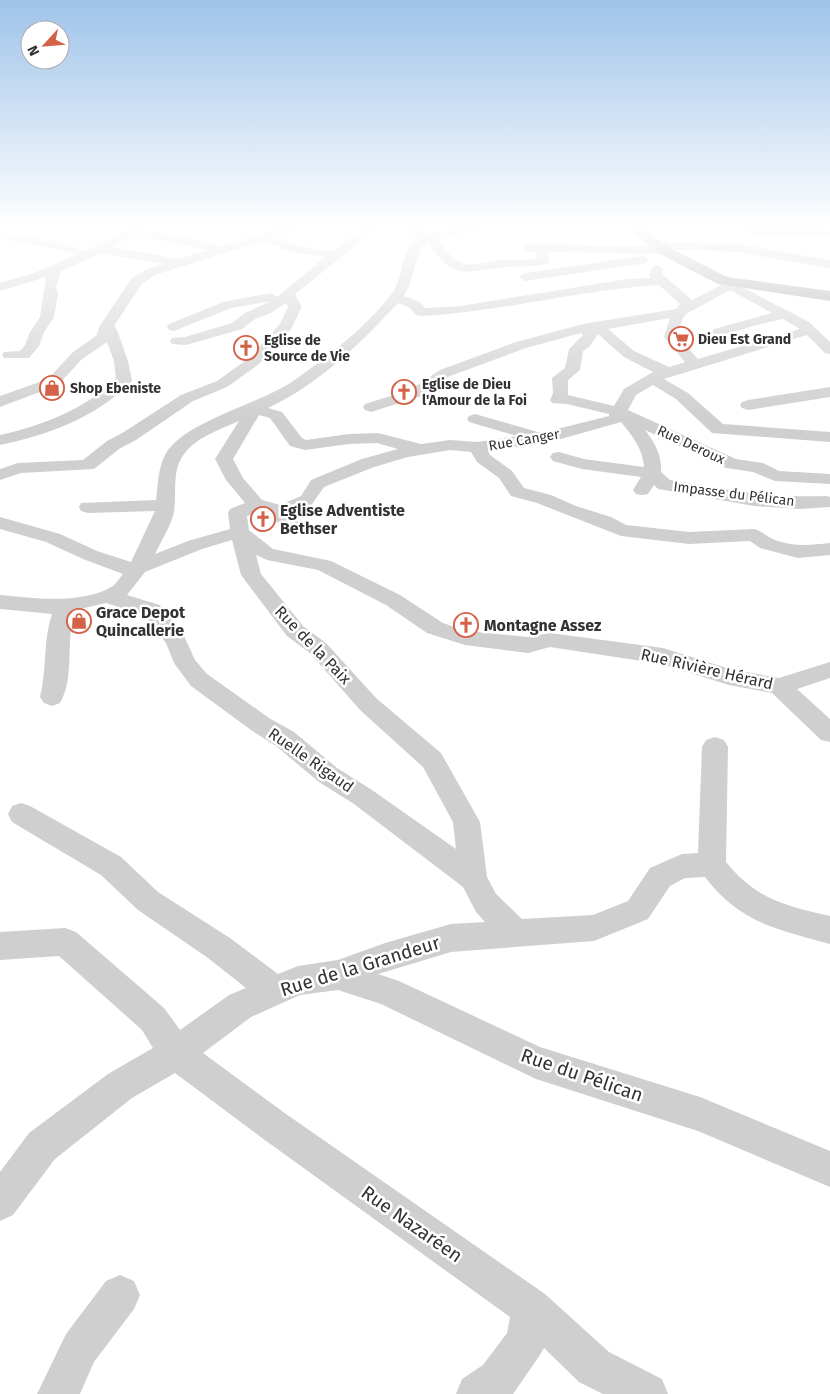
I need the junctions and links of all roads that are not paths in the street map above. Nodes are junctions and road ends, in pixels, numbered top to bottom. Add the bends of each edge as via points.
1 (51, 291) edge
2 (130, 291) edge
3 (293, 291) edge
4 (400, 291) edge
5 (517, 291) edge
6 (583, 291) edge
7 (673, 291) edge
8 (713, 291) edge
9 (741, 291) edge
10 (790, 291) edge
11 (288, 295) junction
12 (830, 296) edge
13 (396, 298) junction
14 (527, 300) junction
15 (680, 312) junction
16 (785, 315) junction
17 (106, 327) junction
18 (591, 327) junction
19 (812, 327) junction
20 (719, 332) dead end
21 (830, 350) edge
22 (9, 355) dead end
23 (694, 364) junction
24 (660, 376) junction
25 (830, 392) edge
26 (0, 402) edge
27 (748, 405) dead end
28 (371, 407) dead end
29 (255, 409) junction
30 (620, 412) junction
31 (475, 419) dead end
32 (830, 437) edge
33 (540, 438) junction
34 (0, 440) edge
35 (478, 448) junction
36 (422, 450) junction
37 (559, 457) dead end
38 (652, 473) junction
39 (0, 475) edge
40 (826, 479) edge
41 (642, 490) dead end
42 (164, 504) junction
43 (256, 505) junction
44 (828, 505) edge
45 (88, 507) dead end
46 (0, 523) edge
47 (240, 532) junction
48 (830, 549) edge
49 (137, 569) junction
50 (107, 596) junction
51 (0, 602) edge
52 (67, 605) junction
53 (830, 670) edge
54 (779, 686) junction
55 (52, 696) dead end
56 (830, 733) edge
57 (715, 747) dead end
58 (21, 814) dead end
59 (712, 865) junction
60 (473, 878) junction
61 (830, 930) edge
62 (515, 934) junction
63 (0, 946) edge
64 (338, 975) junction
65 (275, 991) junction
66 (176, 1053) junction
67 (830, 1168) edge
68 (0, 1202) edge
69 (120, 1295) dead end
70 (531, 1308) junction
71 (58, 1394) edge
72 (477, 1394) edge
73 (647, 1394) edge

1 - 22 street via 49,311 32,346 24,355
2 - 17 street
3 - 11 street
4 - 13 street
5 - 14 street
6 - 14 street
7 - 15 street via 687,303
8 - 15 street
9 - 16 street
10 - 12 main road
11 - 11 street via 237,326 186,341 176,334 228,305
11 - 39 street via 296,307 286,326 254,361 222,384 191,395 88,465 18,468
13 - 14 street via 425,312
13 - 29 street via 355,341 299,384
15 - 18 street
15 - 23 street via 674,320 671,337
16 - 19 street
16 - 20 street
17 - 26 street via 104,337 77,356 53,382
17 - 34 street via 121,361 124,381 115,391 50,427 22,437
18 - 24 street
18 - 28 street via 564,332 481,359 445,373 416,393
18 - 30 street, Rue Deroux via 590,337 576,350 572,370 560,378 558,400 567,399
19 - 21 street
19 - 23 street, Rue Canger via 767,344
23 - 24 street, Rue Canger
24 - 30 street, Rue Canger via 630,392
24 - 32 street via 718,429
25 - 27 street
29 - 36 street via 276,415 296,442 305,445 378,438
29 - 42 street via 196,434 184,443 168,470
29 - 43 street via 224,459 235,480
30 - 33 street, Rue Canger via 615,420
30 - 38 street via 642,436
30 - 40 street, Rue Deroux via 732,464 758,467 775,476
31 - 33 street
33 - 35 street, Rue Canger
35 - 36 street, Rue Canger via 450,445
35 - 48 street via 483,458 506,475 517,492 544,499 621,530 689,538 754,535 767,544 798,552
36 - 43 street, Rue Canger via 368,463 317,484 303,505 282,511 289,523 276,509
37 - 38 street, Impasse du Pélican via 582,464
38 - 41 street
38 - 44 street, Impasse du Pélican via 664,485 754,500
40 - 44 street
42 - 45 street
42 - 49 street via 164,513
43 - 47 street, Rue de la Paix via 237,513
46 - 49 street via 53,538 90,555
47 - 49 street via 195,544
47 - 54 street, Rue Rivière Hérard via 267,554 324,565 393,600 435,628 465,638 528,645 550,640 662,656 729,677
47 - 60 street, Rue de la Paix via 251,575 295,631 318,648 368,704 432,760 466,822
49 - 50 street via 121,590
50 - 52 street
50 - 60 street, Ruelle Rigaud via 152,610 176,641 185,662 199,680 285,739 328,775
51 - 52 street
52 - 55 street via 58,632
53 - 54 street, Rue Rivière Hérard
54 - 56 street
57 - 59 street
58 - 65 street via 112,866 148,900
59 - 61 street via 735,892 751,904 788,920
59 - 62 street, Rue de la Grandeur via 682,866 667,873 660,877 638,910 594,928
60 - 62 street, Ruelle Rigaud via 486,903
62 - 64 street, Rue de la Grandeur via 451,938
63 - 66 street, Rue Nazaréen via 65,942 153,1019
64 - 65 street, Rue de la Grandeur via 298,981
64 - 67 street, Rue du Pélican via 388,992 536,1062 700,1114
65 - 66 street, Rue de la Grandeur via 240,1006
66 - 68 street, Rue de la Grandeur via 120,1086 42,1146
66 - 70 street, Rue Nazaréen
69 - 71 street via 80,1348
70 - 72 street via 526,1340 498,1380
70 - 73 street, Rue Nazaréen via 594,1367

